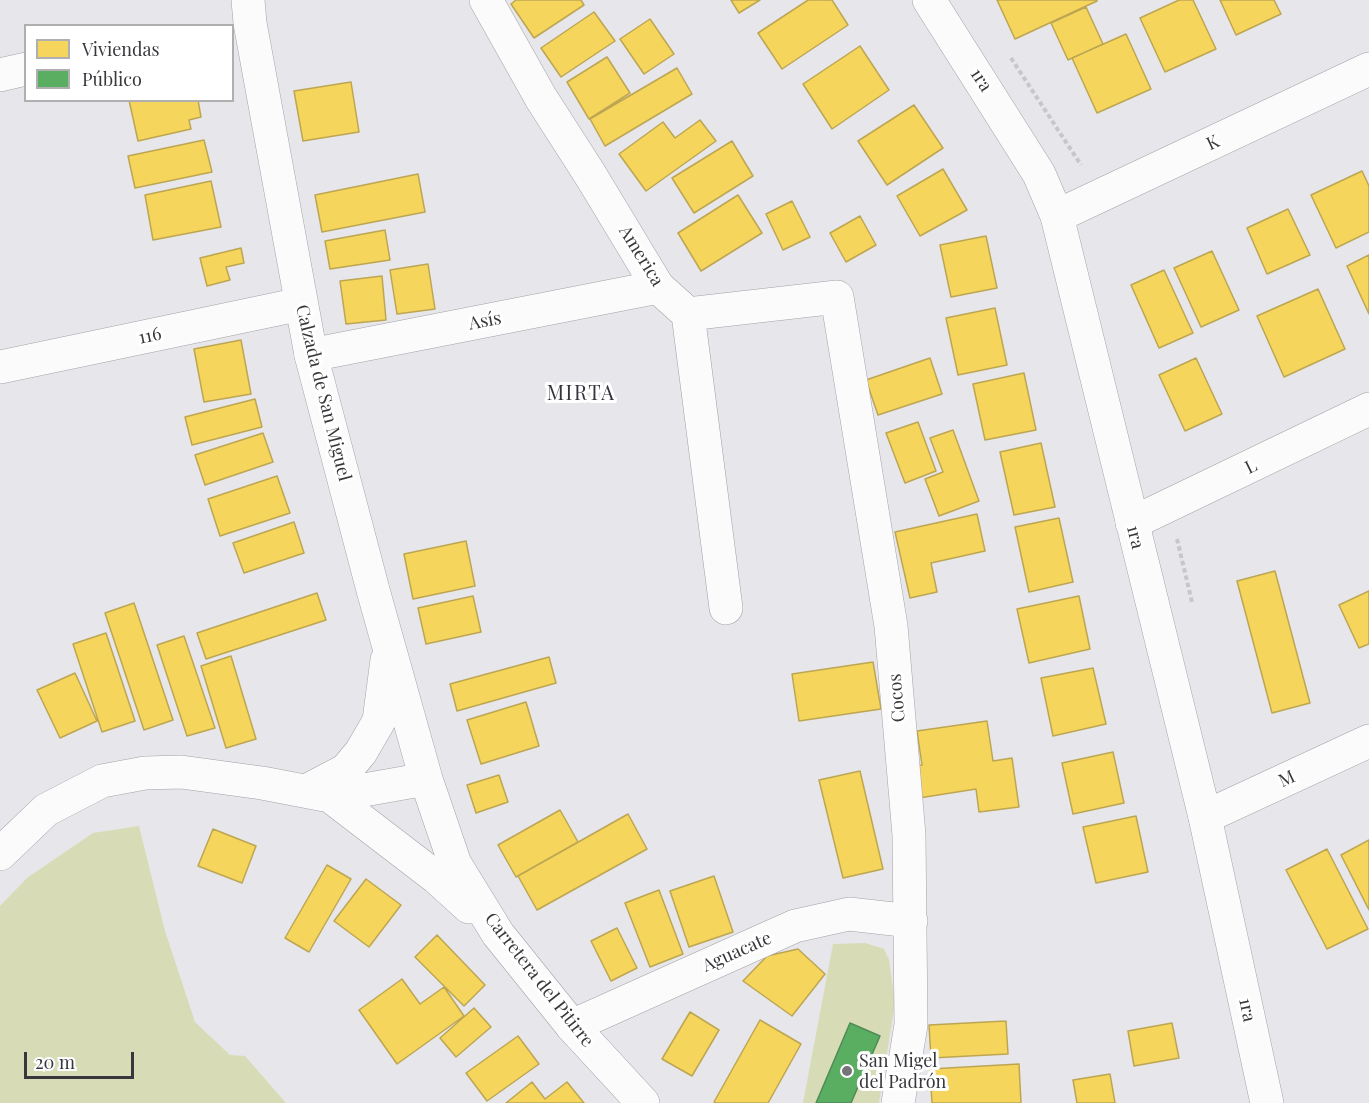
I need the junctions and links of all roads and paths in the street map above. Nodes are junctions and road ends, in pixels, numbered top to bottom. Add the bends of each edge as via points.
1 (486, 0) edge
2 (929, 0) edge
3 (243, 17) edge
4 (1005, 49) dead end
5 (24, 69) edge
6 (1369, 69) edge
7 (0, 75) edge
8 (1101, 195) junction
9 (1057, 216) junction
10 (658, 287) junction
11 (301, 304) junction
12 (688, 314) junction
13 (311, 355) junction
14 (0, 367) edge
15 (1369, 410) edge
16 (1132, 523) junction
17 (726, 608) dead end
18 (389, 647) junction
19 (1369, 741) edge
20 (426, 779) junction
21 (318, 794) junction
22 (1205, 817) junction
23 (0, 854) edge
24 (911, 921) junction
25 (498, 934) junction
26 (572, 1026) junction
27 (643, 1103) edge
28 (898, 1103) edge
29 (1268, 1103) edge

1 - 10 street, America via 541,98
2 - 9 street, 1ra via 1039,174
3 - 11 street, Calzada de San Miguel
4 - 8 path
5 - 7 street
6 - 8 street, K
8 - 9 street, K
9 - 16 street, 1ra
10 - 12 street, America
10 - 13 street, Asís
11 - 13 street, Calzada de San Miguel
11 - 14 street, 116
12 - 17 street
12 - 24 street, Cocos via 837,297 891,626 909,835
13 - 18 street, Calzada de San Miguel
15 - 16 street, L
16 - 22 street, 1ra
18 - 20 street, Calzada de San Miguel
18 - 21 street via 379,721 346,770
19 - 22 street, M
20 - 21 street
20 - 25 street, Carretera del Pitirre via 455,864
21 - 23 street via 181,772 145,773 102,781 46,810
21 - 25 street via 437,878
22 - 29 street, 1ra
24 - 26 street, Aguacate via 849,914 795,926
24 - 28 street, Cocos via 910,1025
25 - 26 street, Carretera del Pitirre
26 - 27 street, Carretera del Pitirre

